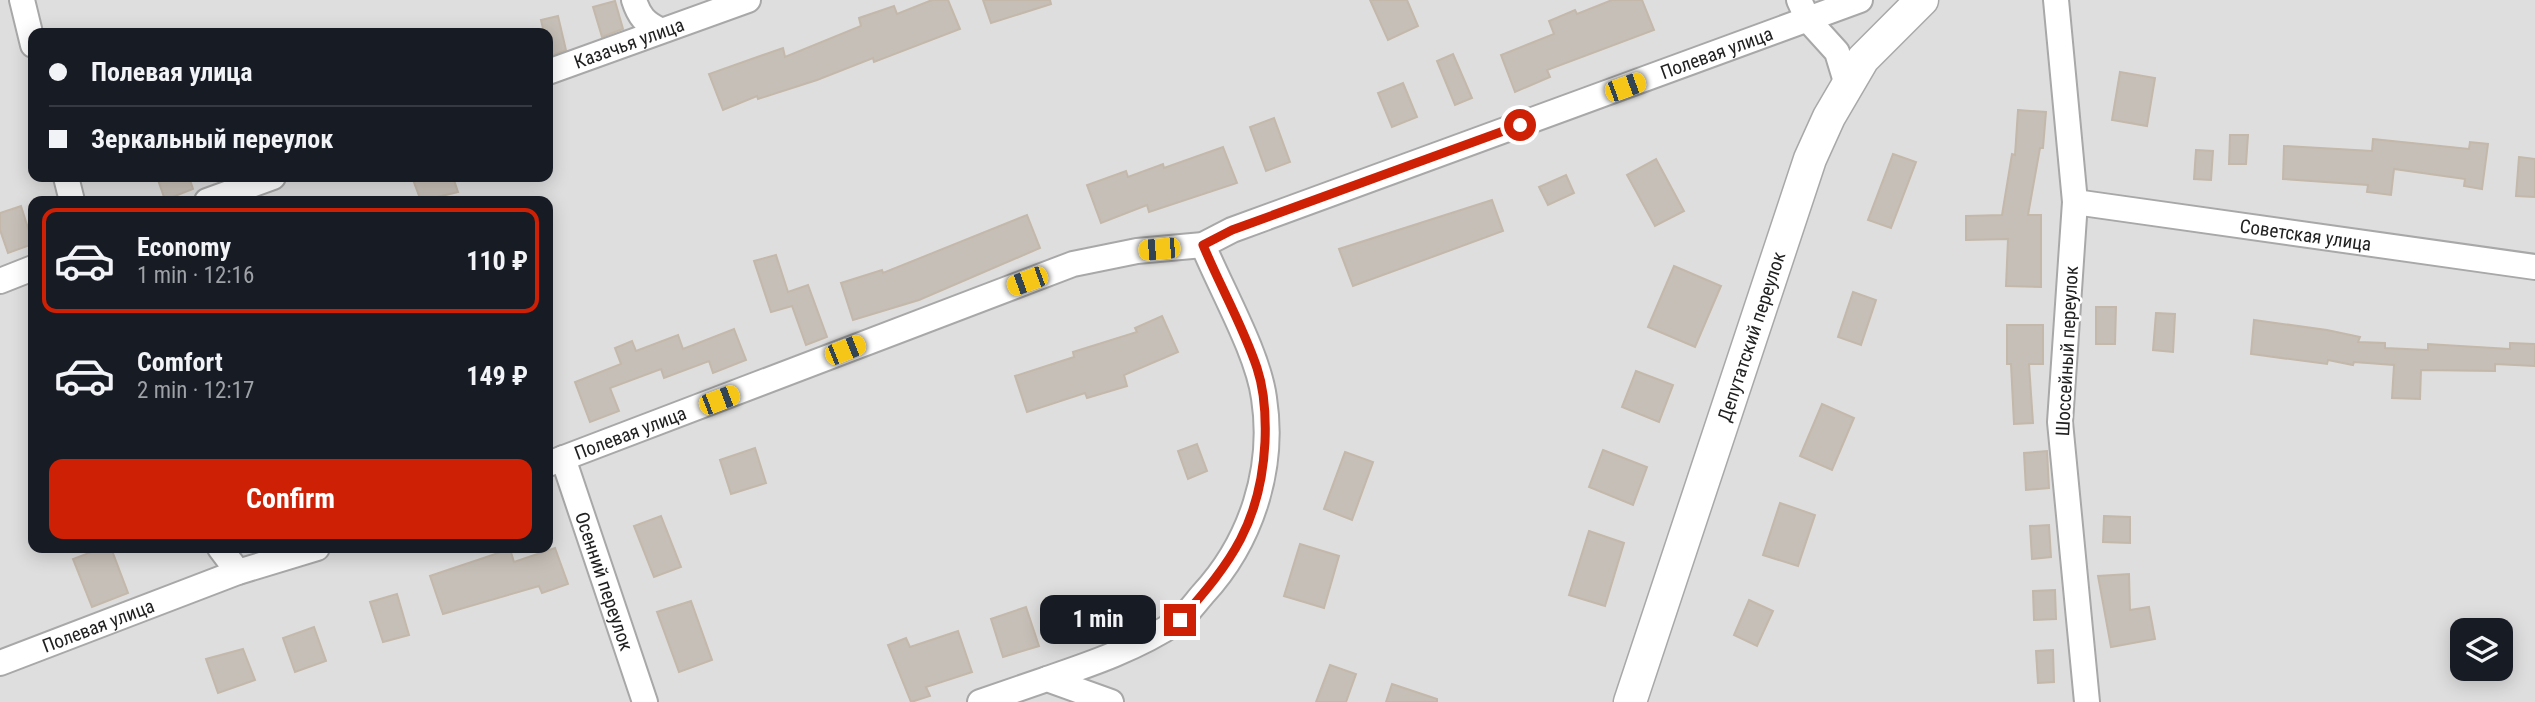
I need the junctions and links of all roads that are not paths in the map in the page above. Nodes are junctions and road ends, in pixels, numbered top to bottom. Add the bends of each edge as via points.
1 (22, 0) edge
2 (634, 0) edge
3 (748, 0) edge
4 (1860, 0) edge
5 (1922, 0) edge
6 (2056, 0) edge
7 (1804, 10) edge
8 (29, 28) edge
9 (660, 30) junction
10 (553, 70) edge
11 (1847, 85) junction
12 (259, 182) edge
13 (221, 196) edge
14 (2075, 202) junction
15 (1203, 245) junction
16 (2535, 267) edge
17 (28, 270) edge
18 (0, 281) edge
19 (556, 461) edge
20 (224, 553) edge
21 (300, 553) edge
22 (237, 572) junction
23 (0, 663) edge
24 (1046, 679) junction
25 (645, 702) edge
26 (980, 702) edge
27 (1111, 702) edge
28 (1630, 702) edge
29 (2087, 702) edge

1 - 8 street
2 - 9 street via 648,24
3 - 9 street, Казачья улица
4 - 7 street, Полевая улица
5 - 11 street, Депутатский переулок via 1863,60
6 - 14 street, Шоссейный переулок
7 - 11 street via 1837,52
7 - 15 street, Полевая улица
9 - 10 street, Казачья улица
11 - 28 street, Депутатский переулок via 1810,159
12 - 13 street
14 - 16 street, Советская улица
14 - 29 street, Шоссейный переулок via 2060,422
15 - 19 street, Полевая улица via 1137,251 1073,264
15 - 24 street via 1257,367 1265,399 1263,476 1252,519 1214,583 1180,620 1090,665
17 - 18 street
19 - 25 street, Осенний переулок
20 - 22 street
21 - 22 street, Полевая улица
22 - 23 street, Полевая улица
24 - 26 street
24 - 27 street

